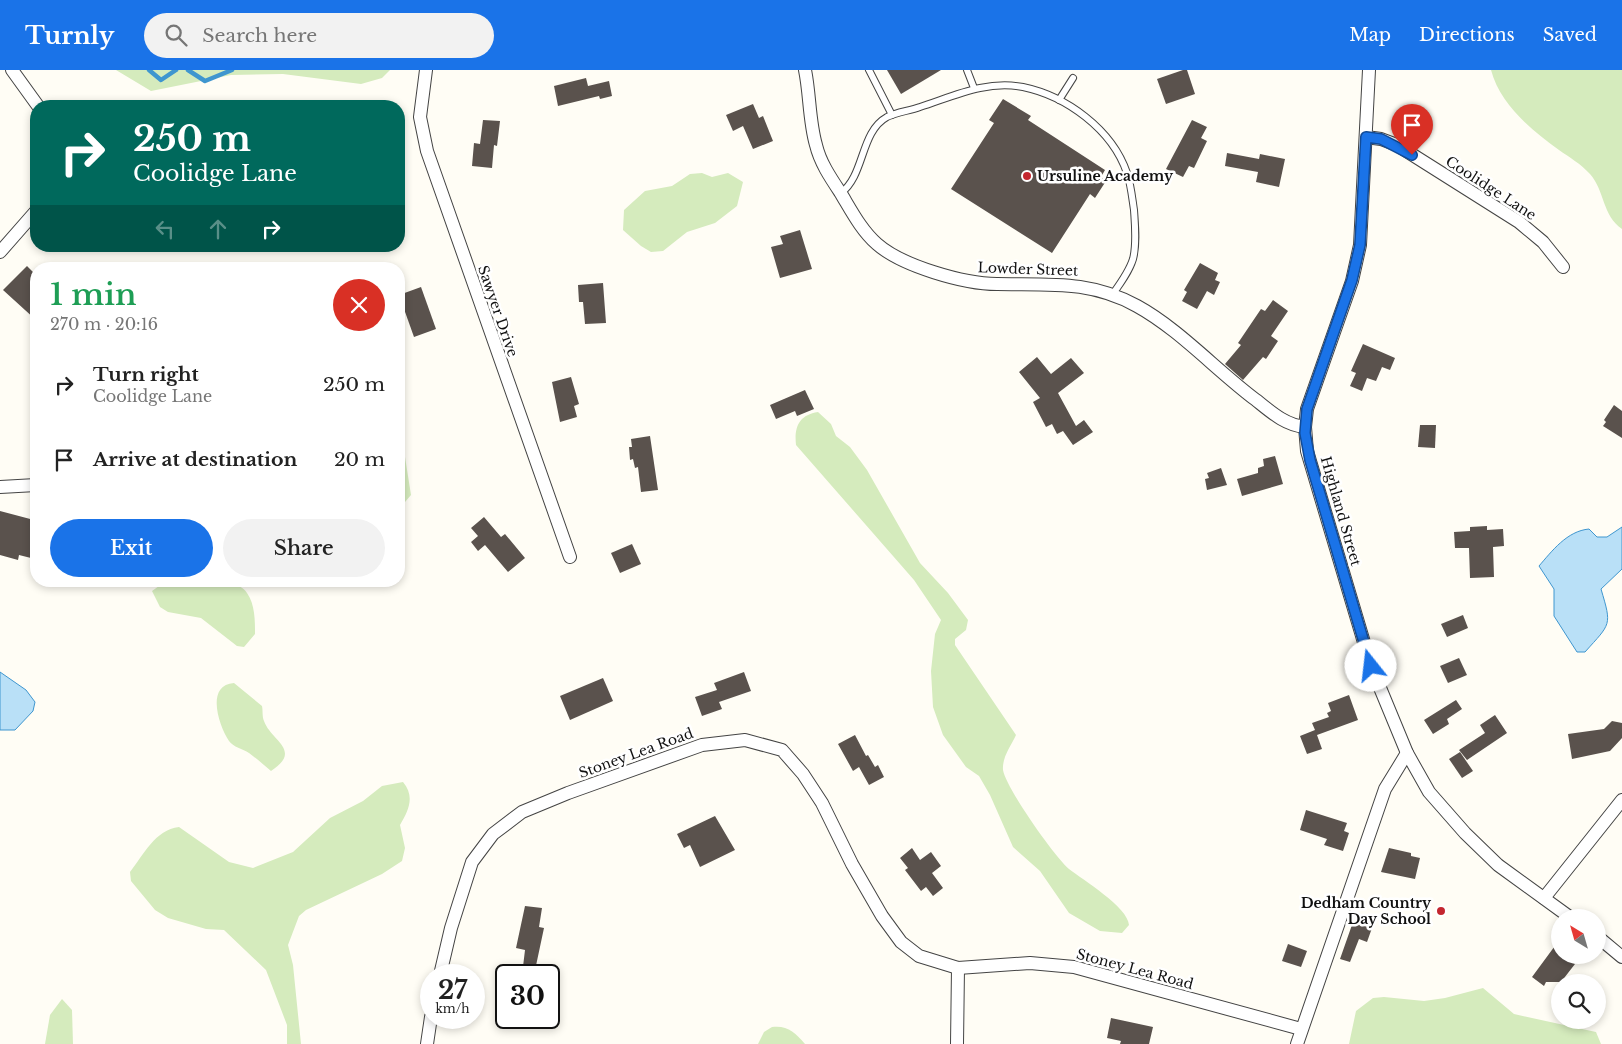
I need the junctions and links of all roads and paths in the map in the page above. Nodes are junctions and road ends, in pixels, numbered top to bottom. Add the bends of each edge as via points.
1 (12, 70) edge
2 (426, 70) edge
3 (805, 70) edge
4 (869, 70) edge
5 (967, 70) edge
6 (1369, 70) edge
7 (1073, 78) dead end
8 (974, 88) junction
9 (34, 100) edge
10 (1059, 100) junction
11 (892, 115) junction
12 (1366, 137) junction
13 (841, 193) junction
14 (30, 218) edge
15 (0, 252) edge
16 (1563, 267) dead end
17 (1112, 295) junction
18 (1305, 427) junction
19 (30, 485) edge
20 (0, 487) edge
21 (570, 558) dead end
22 (1407, 753) junction
23 (1622, 800) edge
24 (1544, 898) junction
25 (1558, 909) edge
26 (1606, 943) edge
27 (1622, 956) edge
28 (442, 964) edge
29 (958, 968) junction
30 (429, 1029) edge
31 (1301, 1029) junction
32 (427, 1044) edge
33 (957, 1044) edge
34 (1297, 1044) edge

1 - 9 street
2 - 21 street, Sawyer Drive via 420,117 427,151
3 - 13 street, Lowder Street via 815,143 824,167
4 - 11 lane
5 - 8 lane
6 - 12 street, Highland Street
7 - 10 lane
8 - 10 lane via 1022,87
8 - 11 lane
10 - 17 lane via 1104,134 1122,161 1128,177 1135,223 1133,257 1128,272
11 - 13 lane via 882,120 875,130 852,181
12 - 16 street, Coolidge Lane via 1397,146 1519,222 1543,242
12 - 18 street, Highland Street via 1358,258 1310,400
13 - 17 street, Lowder Street via 862,228 881,248 941,274 980,283 1070,284
14 - 15 street
17 - 18 street, Lowder Street via 1157,318 1226,378 1281,419
18 - 22 street, Highland Street via 1310,460 1371,666
19 - 20 street
22 - 24 street, Highland Street via 1429,792 1465,834 1498,865
22 - 31 street via 1385,789
23 - 24 street
24 - 25 street, Highland Street
26 - 27 street
28 - 29 street, Stoney Lea Road via 450,928 472,862 493,834 522,812 702,745 745,740 782,750 803,774 822,803 882,916 901,942 919,956
29 - 31 street, Stoney Lea Road via 1030,963 1074,966
29 - 33 street
30 - 32 street
31 - 34 street

